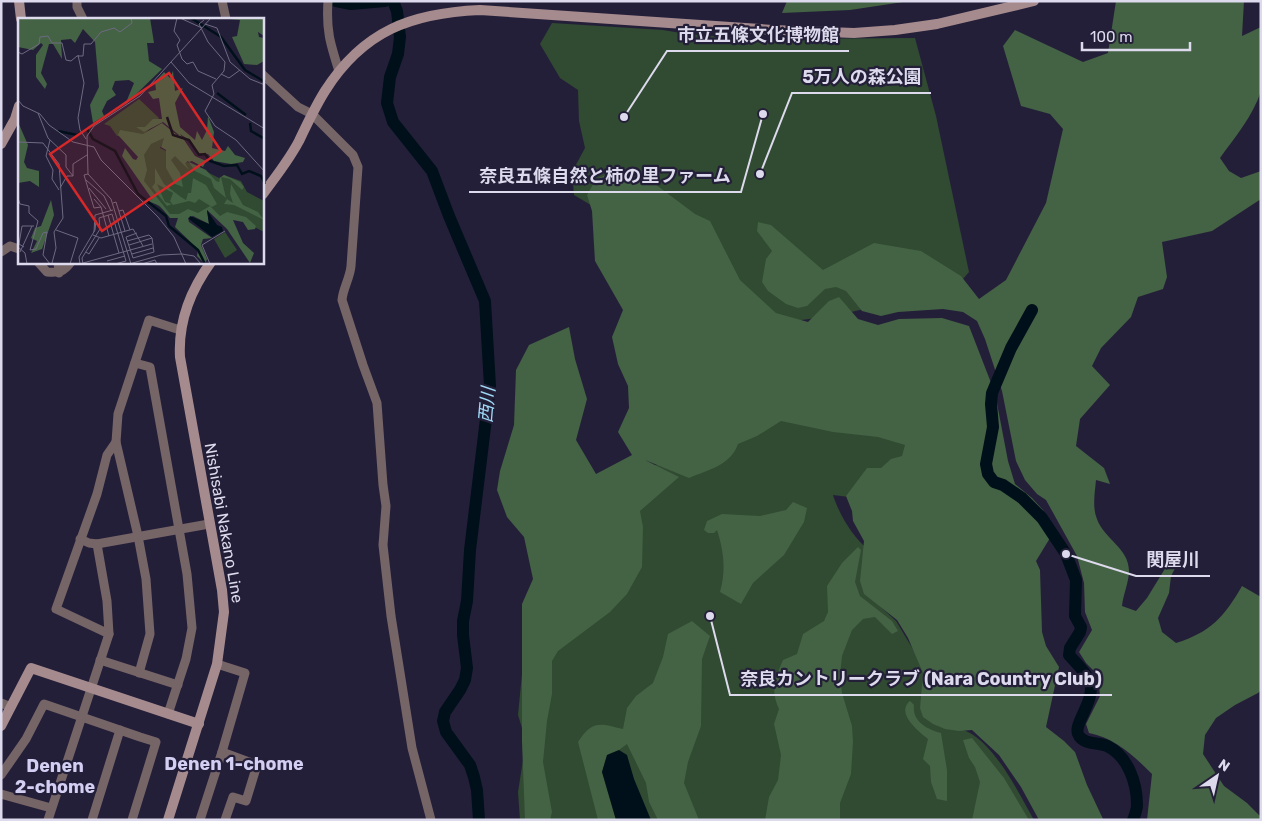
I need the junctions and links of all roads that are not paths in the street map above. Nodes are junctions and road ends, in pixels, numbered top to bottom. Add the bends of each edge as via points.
1 (19, 1) edge
2 (77, 1) edge
3 (222, 1) edge
4 (328, 1) edge
5 (1034, 1) edge
6 (21, 18) edge
7 (82, 18) edge
8 (226, 18) edge
9 (339, 71) junction
10 (264, 76) edge
11 (18, 109) edge
12 (312, 114) junction
13 (1, 144) edge
14 (264, 190) edge
15 (18, 249) edge
16 (1, 252) edge
17 (40, 264) edge
18 (58, 264) edge
19 (70, 264) edge
20 (211, 264) edge
21 (59, 273) junction
22 (180, 330) junction
23 (135, 363) junction
24 (116, 442) junction
25 (209, 524) junction
26 (178, 529) junction
27 (138, 536) junction
28 (80, 539) junction
29 (97, 544) junction
30 (109, 634) junction
31 (100, 660) junction
32 (217, 664) junction
33 (139, 672) junction
34 (178, 685) junction
35 (90, 689) junction
36 (6, 705) edge
37 (168, 714) junction
38 (82, 717) junction
39 (199, 724) junction
40 (1, 726) edge
41 (120, 730) junction
42 (222, 752) junction
43 (1, 775) edge
44 (1, 794) edge
45 (51, 808) junction
46 (48, 820) edge
47 (92, 820) edge
48 (132, 820) edge
49 (168, 820) edge
50 (200, 820) edge
51 (226, 820) edge
52 (431, 820) edge

1 - 6 main road
2 - 7 street
3 - 8 street
4 - 9 street via 330,45
5 - 9 main road via 937,24 854,33 480,10 435,14 392,27 356,53
9 - 12 main road
10 - 12 street via 298,107
11 - 13 main road
12 - 14 main road via 294,150
12 - 52 street via 352,155 358,167 350,275 342,300 377,403 386,506 383,545 391,616 412,748
15 - 16 street via 10,246
17 - 21 street via 48,272
18 - 21 street
19 - 21 street
20 - 22 main road, Nishisabi Nakano Line via 194,290
22 - 23 street via 149,320
22 - 25 main road, Nishisabi Nakano Line via 180,357
23 - 24 street via 118,414
23 - 26 street via 150,367
24 - 27 street
24 - 28 street via 106,455 97,494
25 - 26 street
25 - 32 main road, Nishisabi Nakano Line via 224,612
26 - 27 street
26 - 34 street via 187,574 192,628
27 - 29 street
27 - 33 street via 146,579 150,634
28 - 29 street
28 - 30 street via 56,609
29 - 30 street via 108,601
30 - 31 street
31 - 33 street
31 - 35 street
32 - 39 main road, Nishisabi Nakano Line
32 - 42 street via 245,673
33 - 34 street
34 - 37 street
35 - 36 main road via 31,668
35 - 37 main road
35 - 38 street
36 - 40 main road
37 - 39 main road
38 - 41 street
38 - 43 street via 44,704 26,739
38 - 45 street
39 - 49 main road, Nishisabi Nakano Line
41 - 47 street
41 - 48 street via 156,742
42 - 50 street
42 - 51 street via 258,765 246,801 233,797
44 - 45 street
45 - 46 street

